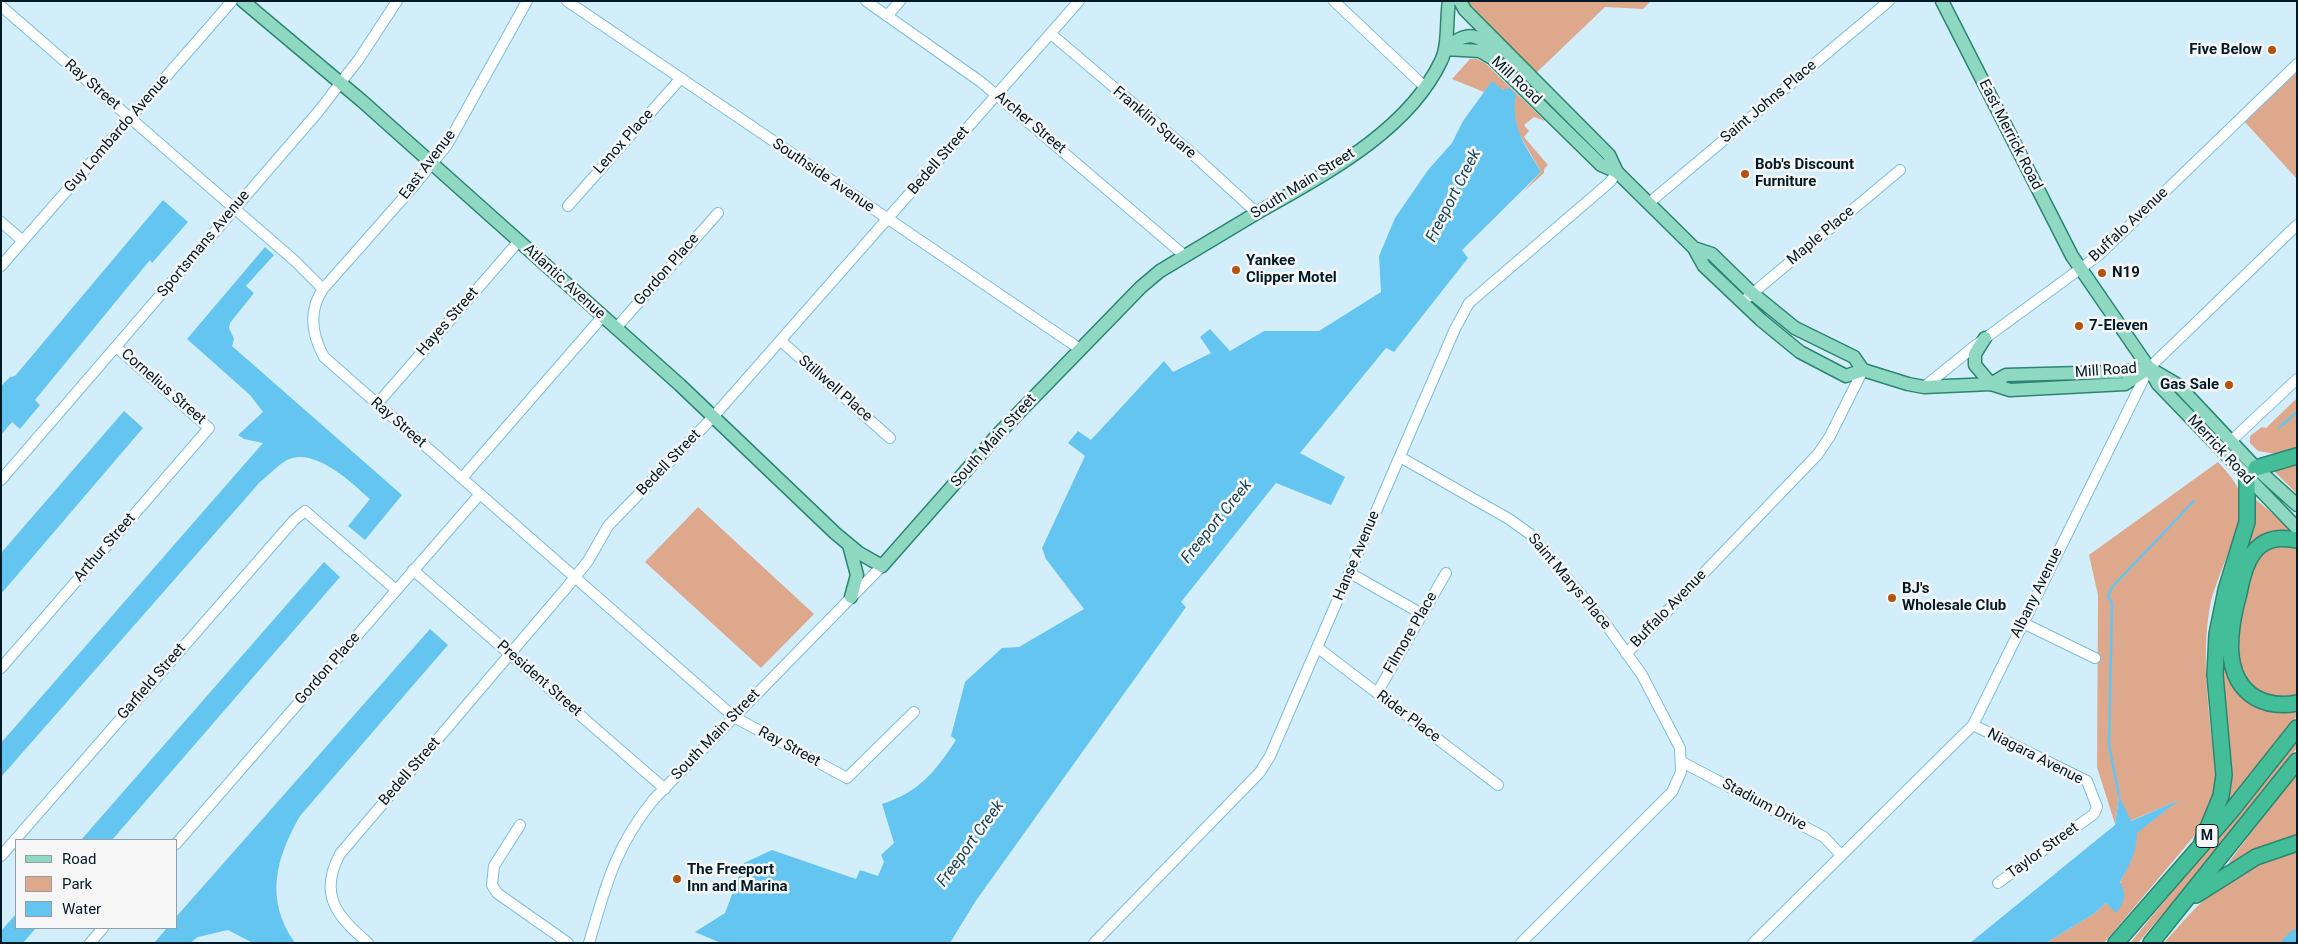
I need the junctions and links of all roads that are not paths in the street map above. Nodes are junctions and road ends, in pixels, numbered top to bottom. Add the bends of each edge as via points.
1 (232, 1) edge
2 (243, 1) edge
3 (397, 1) edge
4 (527, 1) edge
5 (567, 1) edge
6 (866, 1) edge
7 (900, 1) edge
8 (1079, 1) edge
9 (1334, 1) edge
10 (1449, 1) edge
11 (1460, 1) edge
12 (1888, 1) edge
13 (1942, 1) edge
14 (1, 6) edge
15 (887, 16) junction
16 (1051, 34) junction
17 (1445, 49) junction
18 (1517, 63) junction
19 (2297, 64) edge
20 (680, 78) junction
21 (340, 83) junction
22 (1426, 88) junction
23 (996, 96) junction
24 (130, 118) junction
25 (432, 164) junction
26 (1900, 170) dead end
27 (1617, 172) junction
28 (1649, 203) junction
29 (568, 206) dead end
30 (234, 209) junction
31 (718, 213) dead end
32 (1257, 213) junction
33 (888, 220) junction
34 (1, 222) edge
35 (2297, 225) edge
36 (23, 241) junction
37 (519, 241) junction
38 (1694, 248) junction
39 (1185, 256) junction
40 (1, 266) edge
41 (2080, 268) junction
42 (323, 289) junction
43 (1752, 293) junction
44 (1742, 302) junction
45 (603, 316) junction
46 (616, 328) junction
47 (1985, 338) junction
48 (781, 341) junction
49 (116, 347) junction
50 (1080, 349) junction
51 (2149, 368) junction
52 (1864, 370) junction
53 (2297, 380) edge
54 (1991, 384) junction
55 (1924, 387) junction
56 (376, 404) junction
57 (713, 417) junction
58 (209, 428) joint
59 (890, 438) dead end
60 (2231, 441) junction
61 (2297, 456) edge
62 (1400, 457) junction
63 (2252, 474) junction
64 (462, 478) junction
65 (1, 480) edge
66 (480, 494) junction
67 (2297, 505) edge
68 (2297, 528) edge
69 (2297, 540) edge
70 (848, 545) junction
71 (882, 566) junction
72 (413, 570) junction
73 (1446, 572) dead end
74 (1350, 573) junction
75 (575, 576) junction
76 (396, 590) junction
77 (851, 597) junction
78 (1422, 614) junction
79 (2022, 623) junction
80 (1318, 648) junction
81 (510, 654) junction
82 (1626, 654) junction
83 (2095, 658) dead end
84 (1, 668) edge
85 (1377, 693) junction
86 (2297, 703) edge
87 (914, 712) dead end
88 (734, 717) junction
89 (1973, 725) junction
90 (2297, 728) edge
91 (2297, 761) edge
92 (1682, 762) junction
93 (1498, 785) dead end
94 (664, 789) junction
95 (2088, 819) joint
96 (520, 825) dead end
97 (16, 839) edge
98 (15, 840) edge
99 (178, 842) edge
100 (2202, 842) junction
101 (2297, 843) edge
102 (1841, 855) junction
103 (1, 856) edge
104 (1998, 883) dead end
105 (2185, 903) junction
106 (102, 929) edge
107 (90, 943) edge
108 (368, 943) edge
109 (568, 943) edge
110 (589, 943) edge
111 (1094, 943) edge
112 (1521, 943) edge
113 (1753, 943) edge
114 (2116, 943) edge
115 (2151, 943) edge

1 - 24 street, Guy Lombardo Avenue
2 - 21 main road, Atlantic Avenue
3 - 21 street, Sportsmans Avenue
4 - 25 street, East Avenue via 447,144
5 - 20 street, Southside Avenue
6 - 15 street, Archer Street
7 - 15 street
8 - 16 street, Bedell Street
9 - 22 street
10 - 17 main road, South Main Street
11 - 18 main road, Mill Road
12 - 28 street, Saint Johns Place
13 - 41 main road, East Merrick Road
14 - 24 street, Ray Street
15 - 23 street, Archer Street
16 - 23 street, Bedell Street
16 - 32 street, Franklin Square
17 - 18 main road, Mill Road via 1458,38 1472,36 1482,39
17 - 22 main road, South Main Street
17 - 27 main road, Mill Road via 1480,51 1492,58 1602,165
18 - 27 main road, Mill Road via 1609,155
19 - 41 street, Buffalo Avenue via 2100,255
20 - 29 street, Lenox Place
20 - 33 street, Southside Avenue
21 - 25 main road, Atlantic Avenue
21 - 30 street, Sportsmans Avenue
22 - 32 main road, South Main Street via 1402,114 1348,158
23 - 33 street, Bedell Street
23 - 39 street, Archer Street
24 - 30 street, Ray Street
24 - 36 street, Guy Lombardo Avenue
25 - 37 main road, Atlantic Avenue
25 - 42 street, East Avenue
26 - 43 street, Maple Place
27 - 28 main road, Mill Road
27 - 62 street, Hanse Avenue via 1610,182 1469,303
28 - 38 main road, Mill Road
30 - 42 street, Ray Street
30 - 49 street, Sportsmans Avenue
31 - 46 street, Gordon Place
32 - 39 main road, South Main Street
33 - 48 street, Bedell Street
33 - 50 street, Southside Avenue
34 - 36 street
35 - 51 street, Albany Avenue
36 - 40 street, Guy Lombardo Avenue
37 - 45 main road, Atlantic Avenue
37 - 56 street, Hayes Street
38 - 43 main road, Mill Road via 1712,254
38 - 44 main road, Mill Road via 1704,266
39 - 50 main road, South Main Street via 1141,287
41 - 47 street, Buffalo Avenue
41 - 51 main road, Merrick Road
42 - 56 street, Ray Street via 314,308 318,347 329,362
43 - 44 street, Maple Place
43 - 52 main road, Mill Road via 1795,328 1854,357
44 - 52 main road, Mill Road via 1800,352 1846,376
45 - 46 main road, Atlantic Avenue
45 - 64 street
46 - 57 main road, Atlantic Avenue
47 - 54 main road via 1975,354 1975,365
47 - 55 street, Buffalo Avenue
48 - 57 street, Bedell Street
48 - 59 street, Stillwell Place
49 - 58 street, Cornelius Street
49 - 65 street, Sportsmans Avenue
50 - 71 main road, South Main Street via 1000,432
51 - 54 main road, Mill Road via 2006,376
51 - 60 main road, Merrick Road via 2178,385
51 - 63 main road, Merrick Road via 2158,384
51 - 79 street, Albany Avenue
52 - 55 main road, Mill Road
52 - 82 street, Buffalo Avenue via 1818,454
53 - 60 street
54 - 55 main road, Mill Road
56 - 64 street, Ray Street
57 - 70 main road, Atlantic Avenue
57 - 75 street, Bedell Street via 608,526
58 - 84 street, Arthur Street
60 - 63 main road, Merrick Road
61 - 63 highway
62 - 74 street, Hanse Avenue
62 - 82 street, Saint Marys Place via 1530,534 1605,623
63 - 67 main road, Merrick Road
63 - 68 main road, Merrick Road
63 - 100 highway via 2247,522 2226,590 2217,634 2215,676 2224,775 2222,796
64 - 66 street, Ray Street
66 - 72 street, Gordon Place
66 - 75 street, Ray Street
69 - 86 highway via 2273,539 2252,554 2235,606 2231,651 2238,679 2254,696 2274,704
70 - 71 main road, Atlantic Avenue
70 - 77 main road via 857,575
71 - 77 street, South Main Street
72 - 76 street, Gordon Place
72 - 81 street, President Street
73 - 78 street, Filmore Place
74 - 78 street
74 - 80 street, Hanse Avenue
75 - 81 street, Bedell Street
75 - 88 street, Ray Street
76 - 97 street, Garfield Street via 305,511
76 - 99 street, Gordon Place
77 - 88 street, South Main Street
78 - 85 street, Filmore Place
79 - 83 street
79 - 89 street, Albany Avenue
80 - 85 street, Rider Place
80 - 111 street, Hanse Avenue via 1280,736 1260,772
81 - 94 street, President Street
81 - 108 street, Bedell Street via 335,862 330,884 334,905 346,924
82 - 92 street, Buffalo Avenue via 1642,675 1680,748
85 - 93 street, Rider Place
87 - 88 street, Ray Street via 847,778
88 - 94 street, South Main Street
89 - 95 street, Niagara Avenue via 2087,781 2097,807
89 - 102 street, Albany Avenue
90 - 100 highway, M via 2232,810
91 - 105 highway, M
92 - 102 street, Stadium Drive via 1824,837
92 - 112 street via 1672,792
94 - 110 street, South Main Street via 639,818 616,857
95 - 104 street, Taylor Street
96 - 109 street via 494,866 492,885 505,899
98 - 103 street, Garfield Street
100 - 114 highway, M
101 - 105 highway via 2241,865
102 - 113 street, Albany Avenue
105 - 115 highway, M
106 - 107 street

